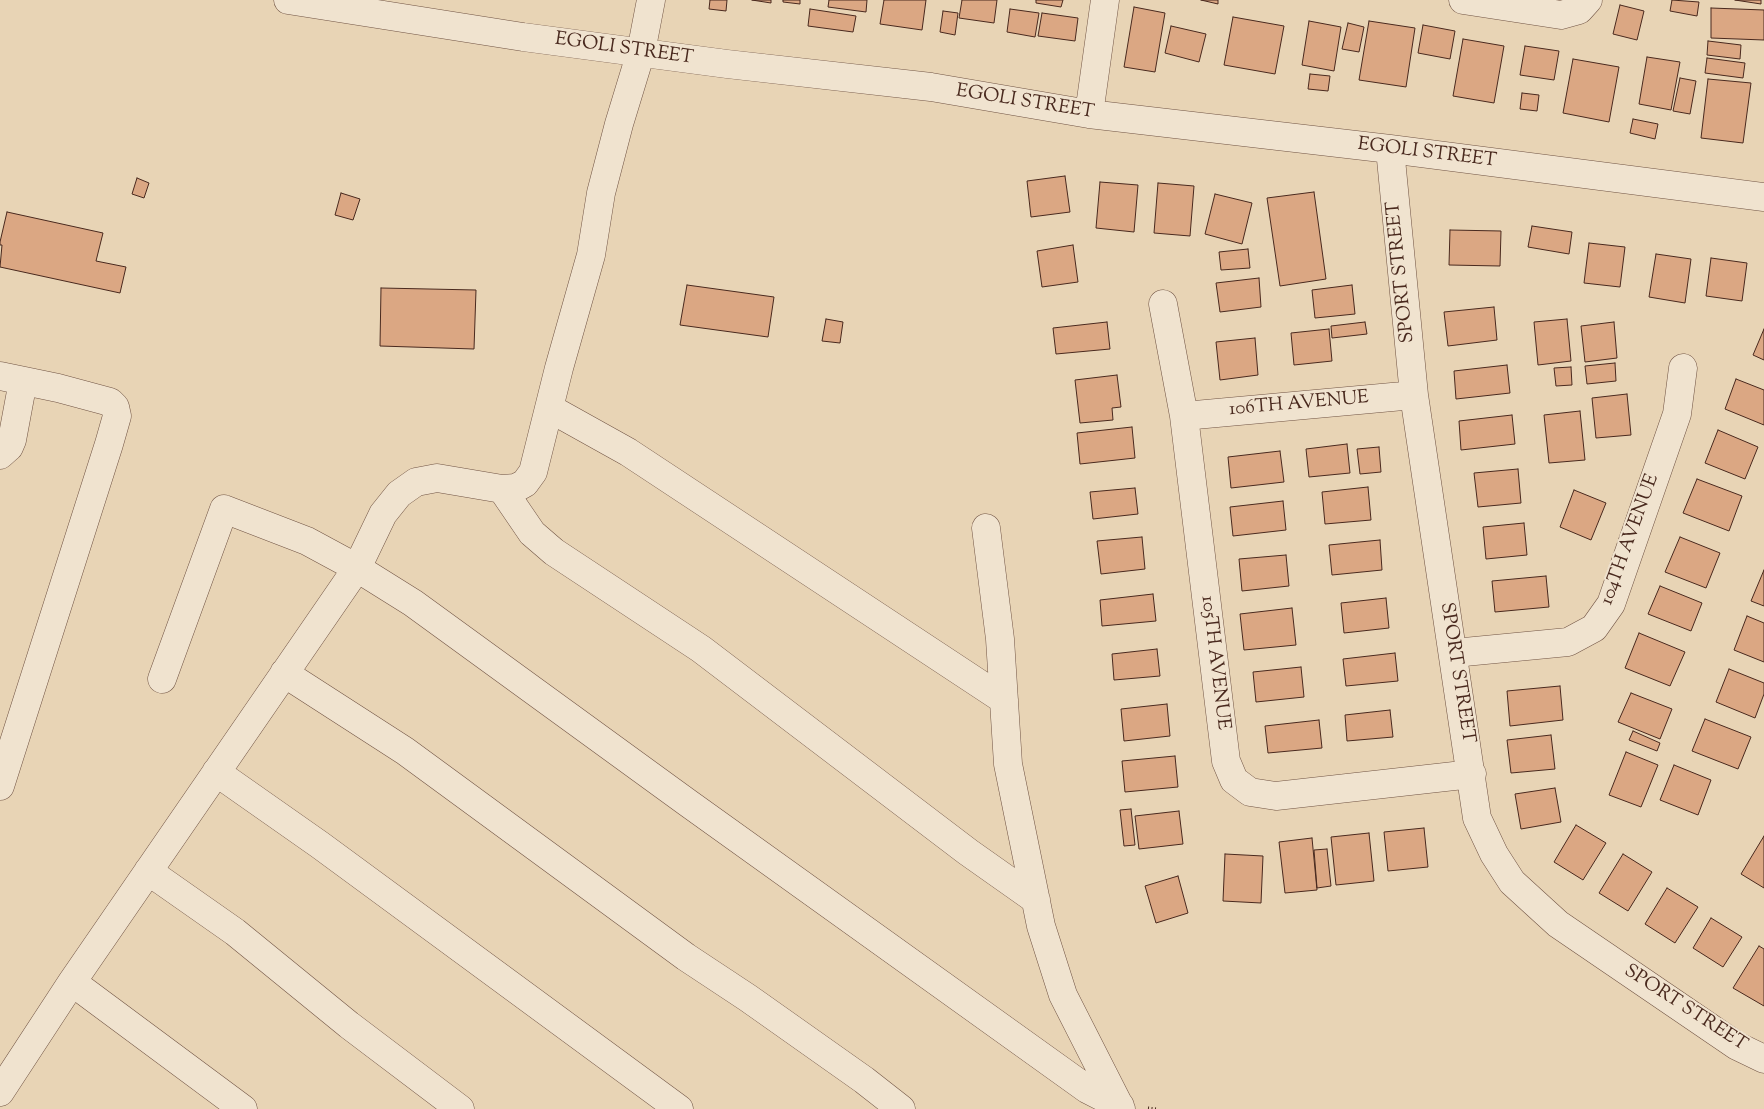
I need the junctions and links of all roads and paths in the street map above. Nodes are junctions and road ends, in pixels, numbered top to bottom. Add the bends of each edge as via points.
1 (288, 0) edge
2 (651, 0) edge
3 (1105, 0) edge
4 (1463, 0) edge
5 (1588, 0) edge
6 (641, 52) junction
7 (1089, 114) junction
8 (1390, 149) junction
9 (1764, 197) edge
10 (1163, 304) dead end
11 (1683, 368) dead end
12 (12, 378) edge
13 (1414, 395) junction
14 (549, 408) junction
15 (1184, 416) junction
16 (0, 454) edge
17 (502, 489) junction
18 (986, 528) dead end
19 (357, 568) junction
20 (1454, 653) junction
21 (284, 673) junction
22 (162, 679) dead end
23 (1004, 700) junction
24 (216, 772) junction
25 (1472, 774) junction
26 (0, 786) edge
27 (148, 871) junction
28 (1036, 900) junction
29 (72, 982) junction
30 (1764, 1059) edge
31 (0, 1092) edge
32 (0, 1104) edge
33 (1121, 1108) edge
34 (6, 1109) edge
35 (243, 1109) edge
36 (460, 1109) edge
37 (679, 1109) edge
38 (901, 1109) edge

1 - 6 street, EGOLI STREET
2 - 6 street
3 - 7 street
4 - 5 street via 1561,15 1578,10
6 - 7 street, EGOLI STREET via 931,87
6 - 14 street via 601,193 591,255
7 - 8 street, EGOLI STREET
8 - 9 street, EGOLI STREET
8 - 13 street, SPORT STREET
10 - 15 street, 105TH AVENUE
11 - 20 street, 104TH AVENUE via 1677,414 1611,604 1594,628 1568,642
12 - 16 street via 12,440
12 - 26 street via 110,402 115,407 116,416
13 - 15 street, 106TH AVENUE
13 - 20 street, SPORT STREET
14 - 17 street via 533,472 526,484
14 - 23 street via 628,452
15 - 25 street, 105TH AVENUE via 1226,761 1234,780 1250,792 1276,796
17 - 19 street via 437,478 416,482 400,494 383,514
17 - 28 street via 532,533 554,552 701,650
18 - 23 street
19 - 21 street
19 - 22 street via 307,541 224,509
19 - 33 street via 413,603 1087,1089
20 - 25 street, SPORT STREET
21 - 24 street
21 - 38 street via 405,751
23 - 28 street via 1008,764
24 - 27 street
24 - 37 street
25 - 30 street, SPORT STREET via 1477,818 1512,882 1558,924 1736,1046
27 - 29 street
27 - 36 street via 234,932
28 - 33 street via 1041,926 1064,995
29 - 31 street
29 - 35 street
32 - 34 street

